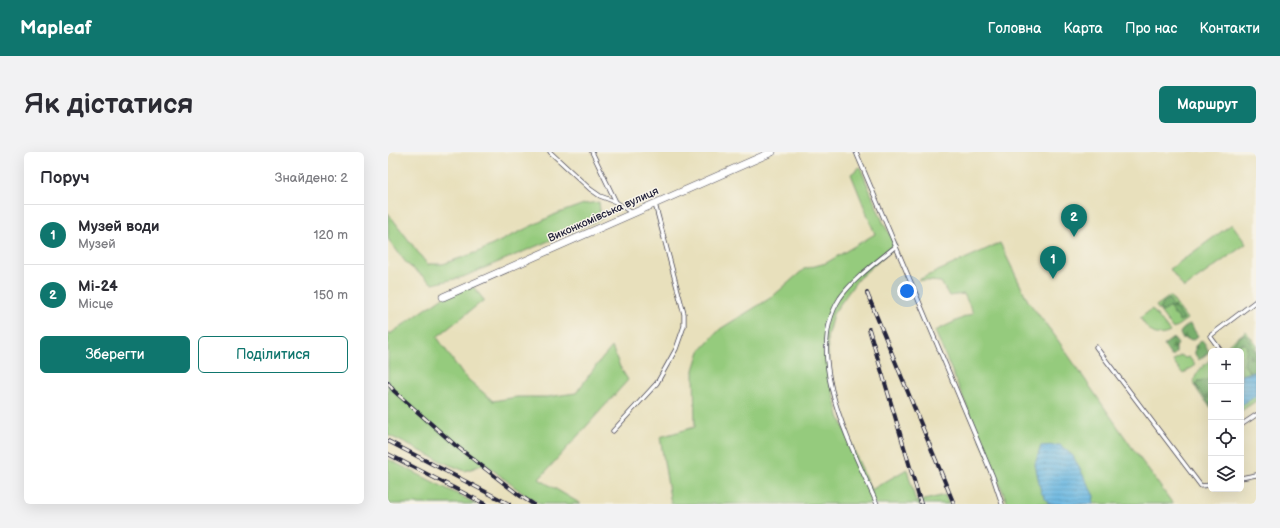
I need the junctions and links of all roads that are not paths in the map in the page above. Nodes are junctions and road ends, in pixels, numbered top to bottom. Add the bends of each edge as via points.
1 (550, 152) edge
2 (592, 152) edge
3 (772, 152) edge
4 (856, 152) edge
5 (616, 202) junction
6 (655, 204) junction
7 (632, 214) junction
8 (896, 246) junction
9 (443, 297) dead end
10 (1256, 301) edge
11 (1096, 347) dead end
12 (1220, 348) edge
13 (1256, 415) edge
14 (1244, 423) edge
15 (613, 431) dead end
16 (1256, 475) edge
17 (1244, 477) edge
18 (1208, 485) edge
19 (877, 504) edge
20 (1002, 504) edge

1 - 5 lane via 590,189
2 - 5 lane
3 - 6 street, Виконкомівська вулиця
4 - 8 lane
5 - 7 lane
6 - 7 street, Виконкомівська вулиця
6 - 15 lane via 684,314 684,326 676,349 657,383
7 - 9 street, Виконкомівська вулиця
8 - 19 lane via 840,298 830,320 827,342 827,361 841,421
8 - 20 lane
10 - 12 lane via 1210,336
11 - 18 lane via 1201,486
13 - 14 lane
16 - 17 lane

